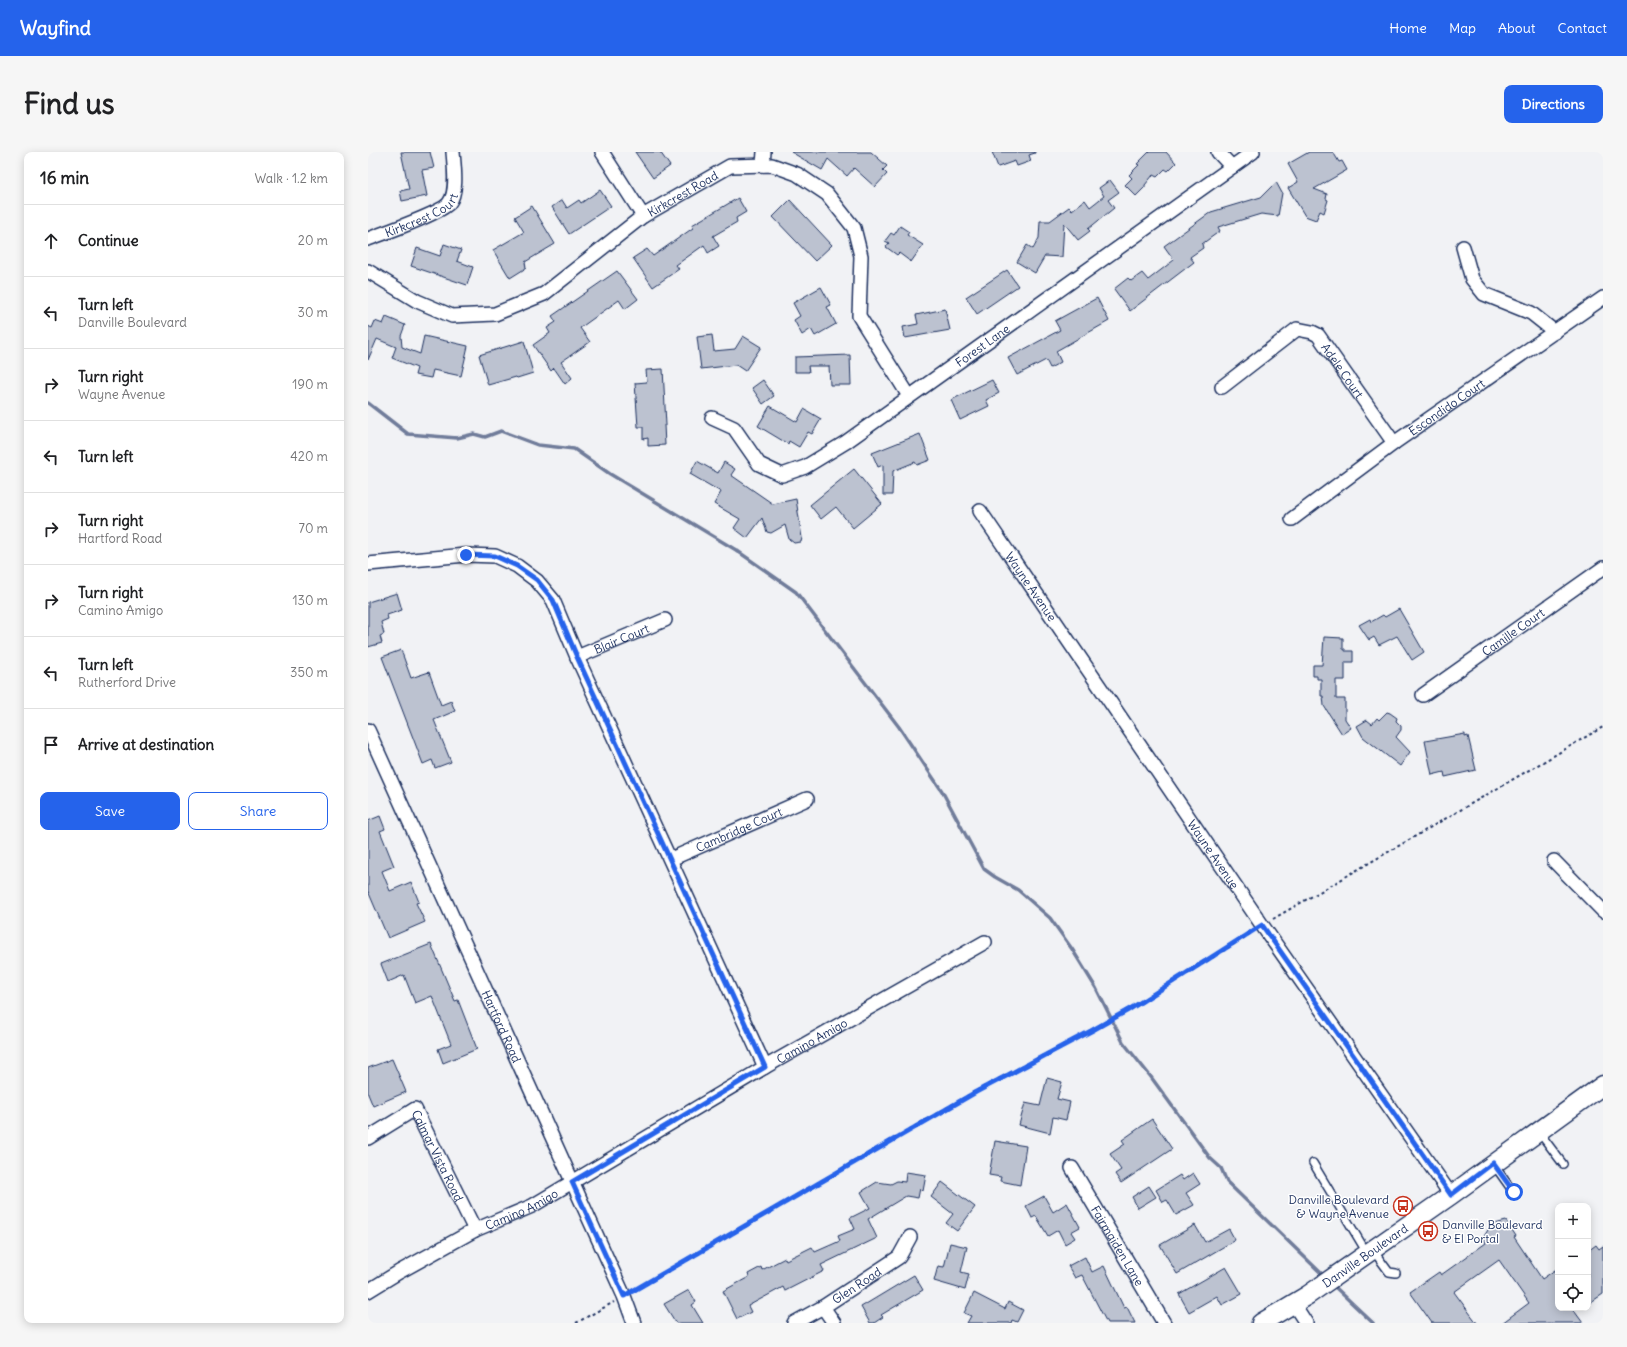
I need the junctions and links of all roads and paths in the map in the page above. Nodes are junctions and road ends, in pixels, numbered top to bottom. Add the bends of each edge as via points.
1 (453, 152) edge
2 (602, 152) edge
3 (1218, 152) edge
4 (1253, 152) edge
5 (763, 158) edge
6 (1232, 167) junction
7 (643, 216) junction
8 (368, 239) edge
9 (1463, 247) dead end
10 (368, 271) edge
11 (1603, 298) edge
12 (1555, 332) junction
13 (1222, 387) dead end
14 (910, 396) junction
15 (712, 418) dead end
16 (1394, 442) junction
17 (980, 511) dead end
18 (1292, 518) dead end
19 (368, 564) edge
20 (1603, 568) edge
21 (665, 620) dead end
22 (577, 657) junction
23 (1423, 695) dead end
24 (1603, 727) edge
25 (368, 730) edge
26 (807, 799) dead end
27 (671, 859) junction
28 (1554, 861) dead end
29 (1603, 911) edge
30 (1262, 925) junction
31 (985, 942) dead end
32 (765, 1067) junction
33 (1603, 1085) edge
34 (1538, 1132) junction
35 (368, 1138) edge
36 (1313, 1163) dead end
37 (1493, 1163) junction
38 (1563, 1164) dead end
39 (1072, 1168) dead end
40 (572, 1182) junction
41 (1514, 1192) dead end
42 (1451, 1195) junction
43 (475, 1230) junction
44 (910, 1237) dead end
45 (1370, 1251) junction
46 (1396, 1273) dead end
47 (368, 1291) edge
48 (624, 1296) junction
49 (1293, 1303) junction
50 (823, 1307) junction
51 (576, 1323) edge
52 (634, 1323) edge
53 (794, 1323) edge
54 (834, 1323) edge
55 (1164, 1323) edge
56 (1260, 1323) edge
57 (1306, 1323) edge

1 - 8 street, Kirkcrest Court via 454,193 449,204 439,211
2 - 7 street
3 - 6 street
4 - 6 street, Forest Lane
5 - 7 street, Kirkcrest Road via 730,166
5 - 14 street, Kirkcrest Road via 772,165 797,174 827,194 854,228 861,256 859,316
6 - 14 street, Forest Lane
7 - 10 street, Kirkcrest Road via 544,294 495,314 452,316 418,301
9 - 12 street via 1472,279 1484,294 1531,313
11 - 12 street, Escondido Court
12 - 16 street, Escondido Court
13 - 16 street, Adele Court via 1297,329 1312,332 1318,334
14 - 15 street, Forest Lane via 846,442 805,467 782,475 759,464 734,428
16 - 18 street, Escondido Court
17 - 30 street, Wayne Avenue
19 - 22 street via 466,555 495,556 517,566 537,580 553,600
20 - 23 street, Camille Court
21 - 22 street, Blair Court
22 - 27 street
24 - 30 path
25 - 40 street, Hartford Road
26 - 27 street, Cambridge Court
27 - 32 street
28 - 29 street
30 - 42 street, Wayne Avenue
30 - 48 path via 1130,1009 976,1092
31 - 32 street, Camino Amigo
32 - 40 street, Camino Amigo
33 - 34 main road, Danville Boulevard
34 - 37 main road, Danville Boulevard
34 - 38 lane
35 - 43 street, Calmar Vista Road via 415,1109
36 - 45 lane
37 - 41 lane
37 - 42 main road, Danville Boulevard
39 - 55 street, Fairmaiden Lane
40 - 43 street, Camino Amigo via 532,1206
40 - 48 street, Hartford Road
42 - 45 main road, Danville Boulevard
43 - 47 street, Camino Amigo
44 - 50 street, Glen Road via 899,1257
45 - 46 lane via 1388,1272
45 - 49 main road, Danville Boulevard
48 - 51 path
48 - 52 street, Hartford Road
49 - 56 main road, Danville Boulevard
49 - 57 street
50 - 53 street, Glen Road
50 - 54 street

